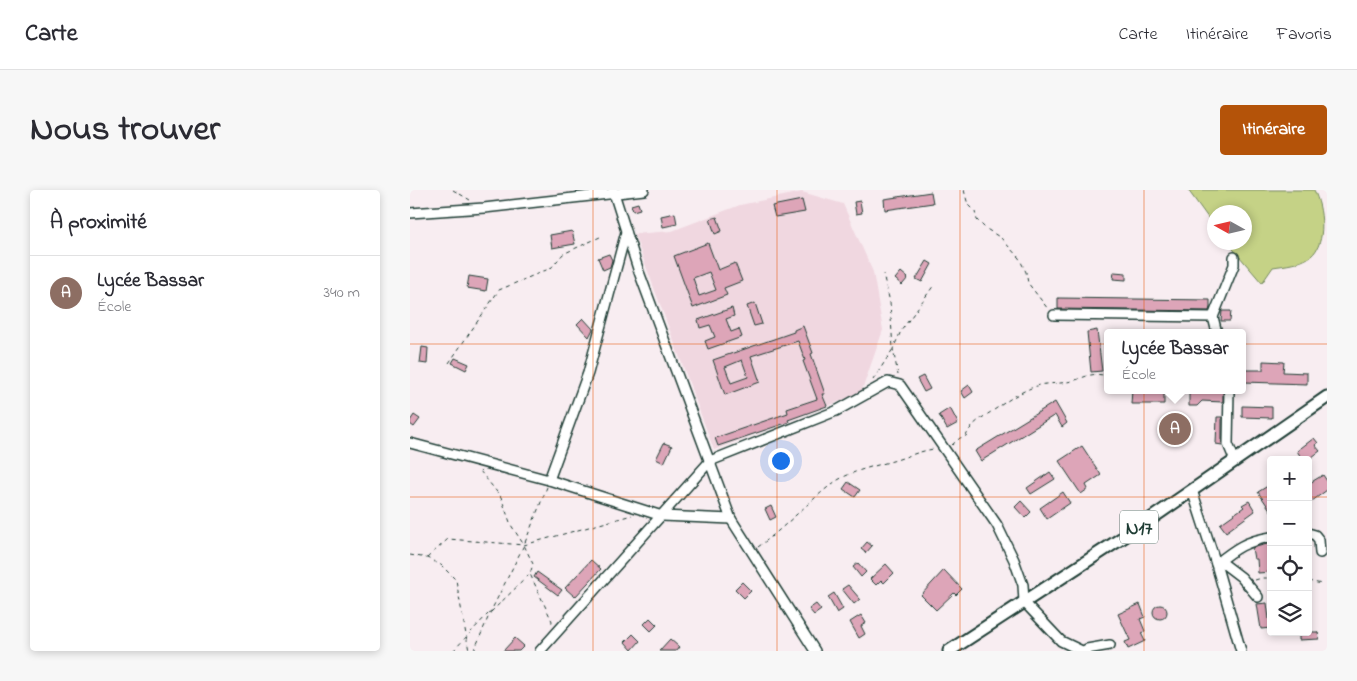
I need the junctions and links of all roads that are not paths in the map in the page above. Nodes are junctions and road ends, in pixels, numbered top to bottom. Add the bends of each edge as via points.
1 (644, 190) edge
2 (613, 192) edge
3 (413, 213) edge
4 (626, 231) junction
5 (1234, 257) dead end
6 (1054, 315) road end
7 (1213, 317) junction
8 (1216, 329) edge
9 (1229, 394) edge
10 (1327, 398) edge
11 (410, 443) edge
12 (710, 461) junction
13 (1235, 461) junction
14 (549, 480) junction
15 (1192, 490) junction
16 (662, 516) junction
17 (731, 520) junction
18 (1312, 534) edge
19 (1267, 538) edge
20 (1320, 553) dead end
21 (1218, 562) junction
22 (1258, 597) dead end
23 (1024, 602) junction
24 (1110, 645) dead end
25 (540, 651) edge
26 (815, 651) edge
27 (949, 651) edge
28 (1083, 651) edge
29 (1241, 651) edge

1 - 2 street
2 - 3 street
2 - 4 street
4 - 12 street
4 - 14 street via 588,373
5 - 7 street via 1234,265
6 - 7 street
7 - 8 street
9 - 13 street via 1228,444
10 - 13 main road, N17
11 - 14 street
12 - 16 street
12 - 17 street
12 - 23 street via 836,411 888,382 900,386 997,525 1023,585
13 - 15 main road, N17
14 - 16 street
15 - 21 street
15 - 23 main road, N17
16 - 17 street
16 - 25 street
17 - 26 street
18 - 20 street via 1319,540
19 - 21 street via 1252,540
21 - 22 street via 1241,577
21 - 29 street
23 - 27 main road, N17
23 - 28 street via 1061,641
24 - 28 street

